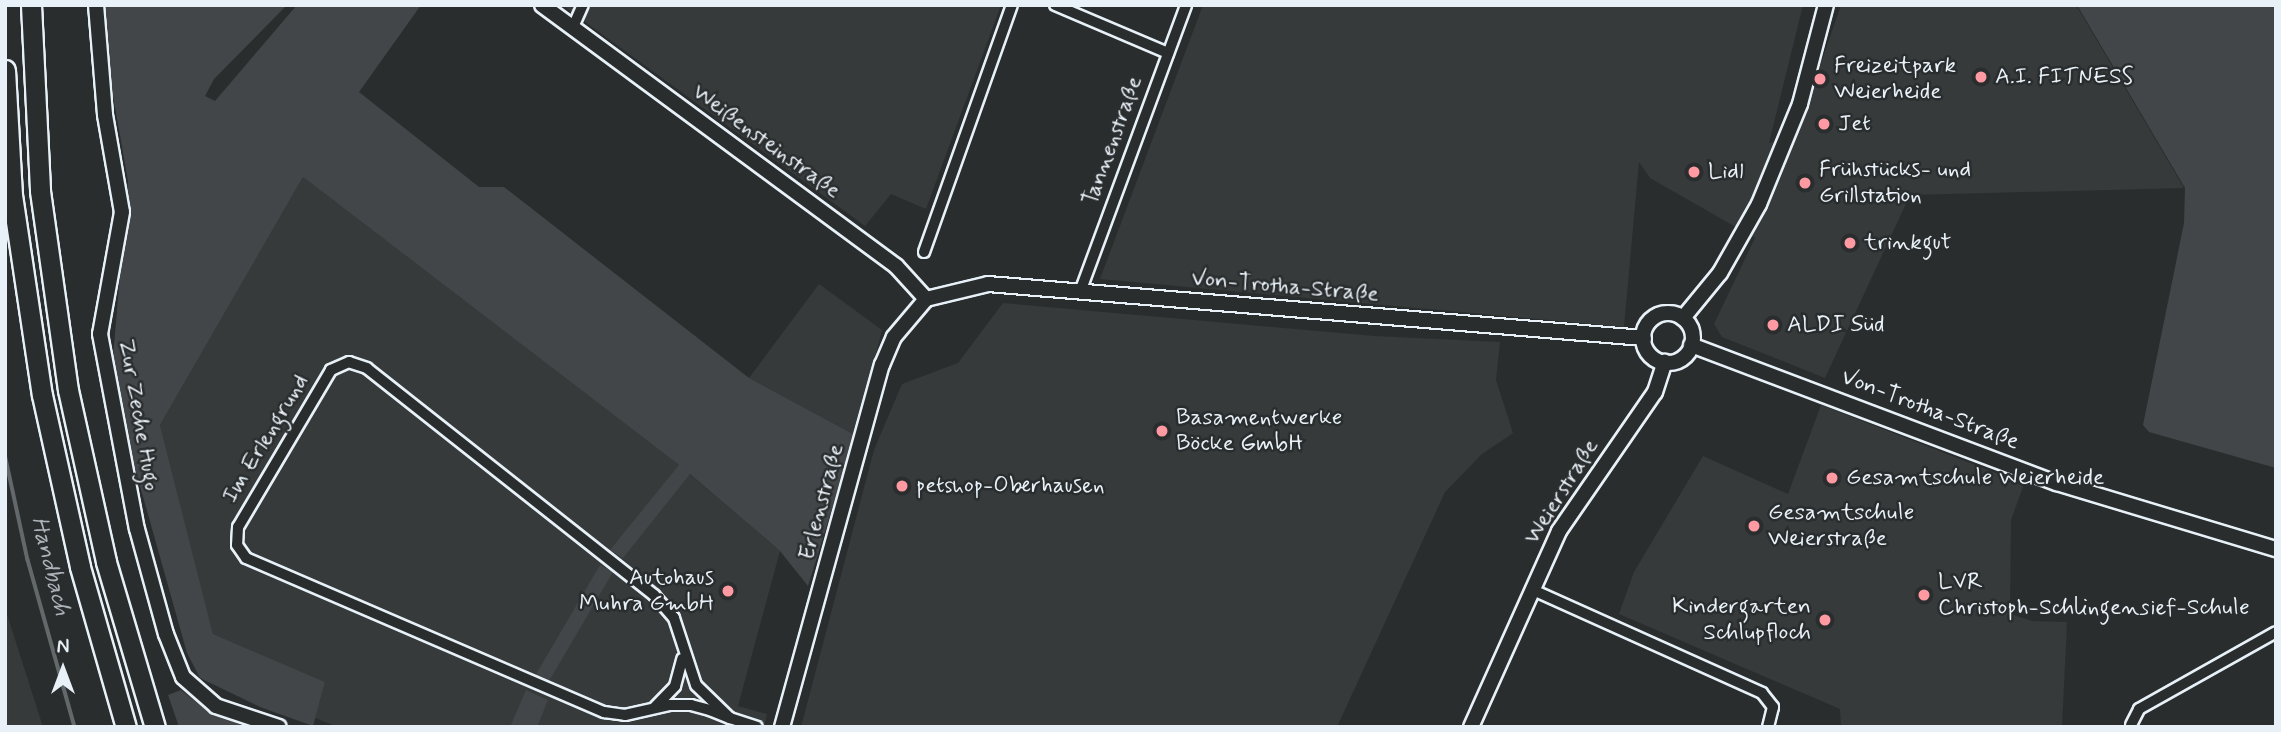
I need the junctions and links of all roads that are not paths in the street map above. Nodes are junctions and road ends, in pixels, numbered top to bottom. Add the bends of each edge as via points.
1 (31, 5) edge
2 (96, 5) edge
3 (542, 5) edge
4 (583, 5) edge
5 (1012, 5) edge
6 (1055, 5) edge
7 (1186, 5) edge
8 (1826, 5) edge
9 (573, 27) junction
10 (1168, 53) junction
11 (5, 70) edge
12 (924, 252) dead end
13 (1080, 292) junction
14 (926, 299) junction
15 (1683, 318) junction
16 (1644, 338) junction
17 (1691, 345) junction
18 (1665, 362) junction
19 (2276, 549) edge
20 (1532, 590) junction
21 (2276, 632) edge
22 (683, 652) junction
23 (652, 708) junction
24 (730, 718) junction
25 (2131, 725) edge
26 (126, 727) edge
27 (155, 727) edge
28 (279, 727) edge
29 (757, 727) edge
30 (782, 727) edge
31 (1471, 727) edge
32 (1768, 727) edge

1 - 27 highway via 40,191 68,390 119,612
2 - 28 street, Zur Zeche Hugo via 105,115 122,212 100,334 137,529 168,641 183,677 216,706
3 - 9 street, Weißensteinstraße
4 - 9 street
5 - 12 street
6 - 10 street
7 - 10 street, Tannenstraße
8 - 15 street via 1796,114 1759,204 1720,273
9 - 14 street, Weißensteinstraße via 896,266
10 - 13 street, Tannenstraße
11 - 26 highway via 12,195 42,395 80,567
13 - 14 street, Von-Trotha-Straße via 988,284
13 - 16 street, Von-Trotha-Straße
14 - 30 street, Erlenstraße via 894,337 882,365
15 - 16 street via 1657,316 1647,326
15 - 17 street via 1691,330
16 - 18 street via 1650,354
17 - 18 street via 1683,358
17 - 19 street, Von-Trotha-Straße via 2057,482
18 - 20 street, Weierstraße via 1655,392 1559,531
20 - 31 street, Weierstraße
20 - 32 street via 1762,693 1773,707
21 - 25 street via 2139,709
22 - 23 street, Im Erlengrund via 675,686
22 - 23 street, Im Erlengrund via 677,625 666,606 359,363 343,363 331,370 238,527 237,545 250,561 604,712 625,715
22 - 24 street, Im Erlengrund via 696,685
23 - 24 street, Im Erlengrund via 691,705
24 - 29 street, Im Erlengrund

